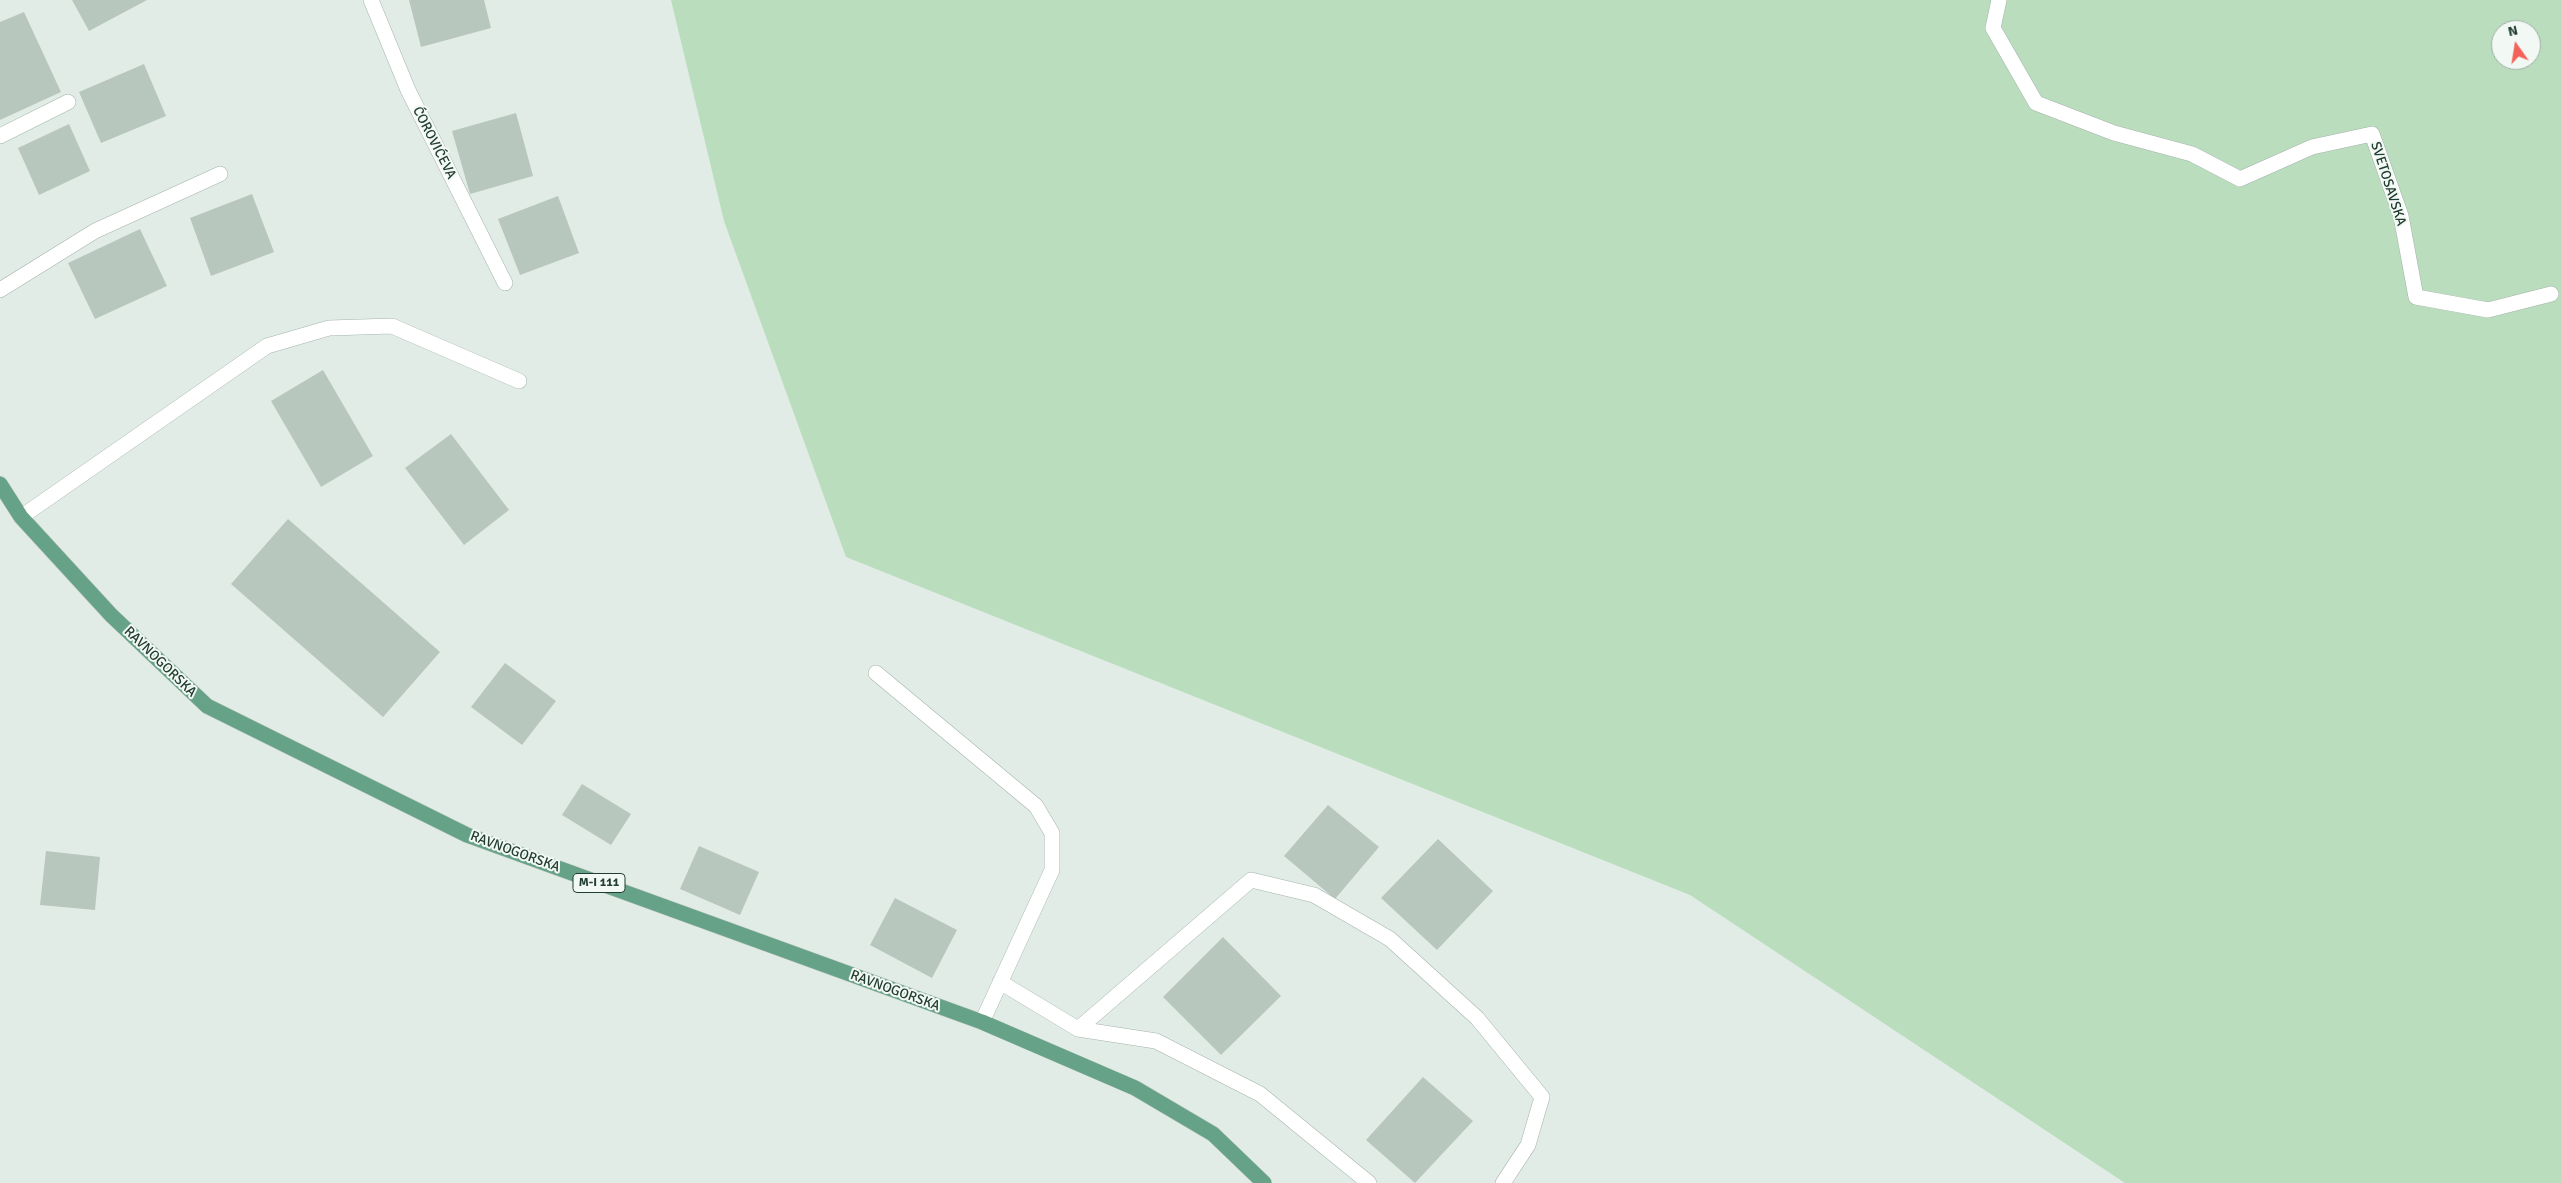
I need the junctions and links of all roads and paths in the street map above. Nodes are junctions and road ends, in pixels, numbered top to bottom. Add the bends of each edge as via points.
1 (371, 0) edge
2 (1999, 0) edge
3 (68, 102) dead end
4 (0, 136) edge
5 (220, 174) dead end
6 (505, 282) dead end
7 (0, 290) edge
8 (2551, 294) dead end
9 (519, 381) dead end
10 (0, 484) edge
11 (20, 516) junction
12 (876, 673) dead end
13 (1000, 982) junction
14 (982, 1022) junction
15 (1078, 1029) junction
16 (1264, 1183) edge
17 (1369, 1183) edge
18 (1503, 1183) edge

1 - 6 street, ĆOROVIĆEVA via 408,90
2 - 8 street, SVETOSAVSKA via 1993,28 2036,102 2114,133 2192,154 2240,179 2312,147 2372,134 2401,216 2416,297 2488,310
3 - 4 street
5 - 7 street via 95,231
9 - 11 street via 392,326 329,328 267,346
10 - 11 main road, RAVNOGORSKA / M-I 111
11 - 14 main road, RAVNOGORSKA / M-I 111 via 111,615 207,706 467,835
12 - 13 street via 1036,806 1052,833 1052,870
13 - 14 street
13 - 15 street
14 - 16 main road, RAVNOGORSKA / M-I 111 via 1135,1088 1213,1134
15 - 17 street via 1156,1041 1260,1094
15 - 18 street via 1251,880 1314,895 1390,939 1477,1018 1542,1097 1528,1145

